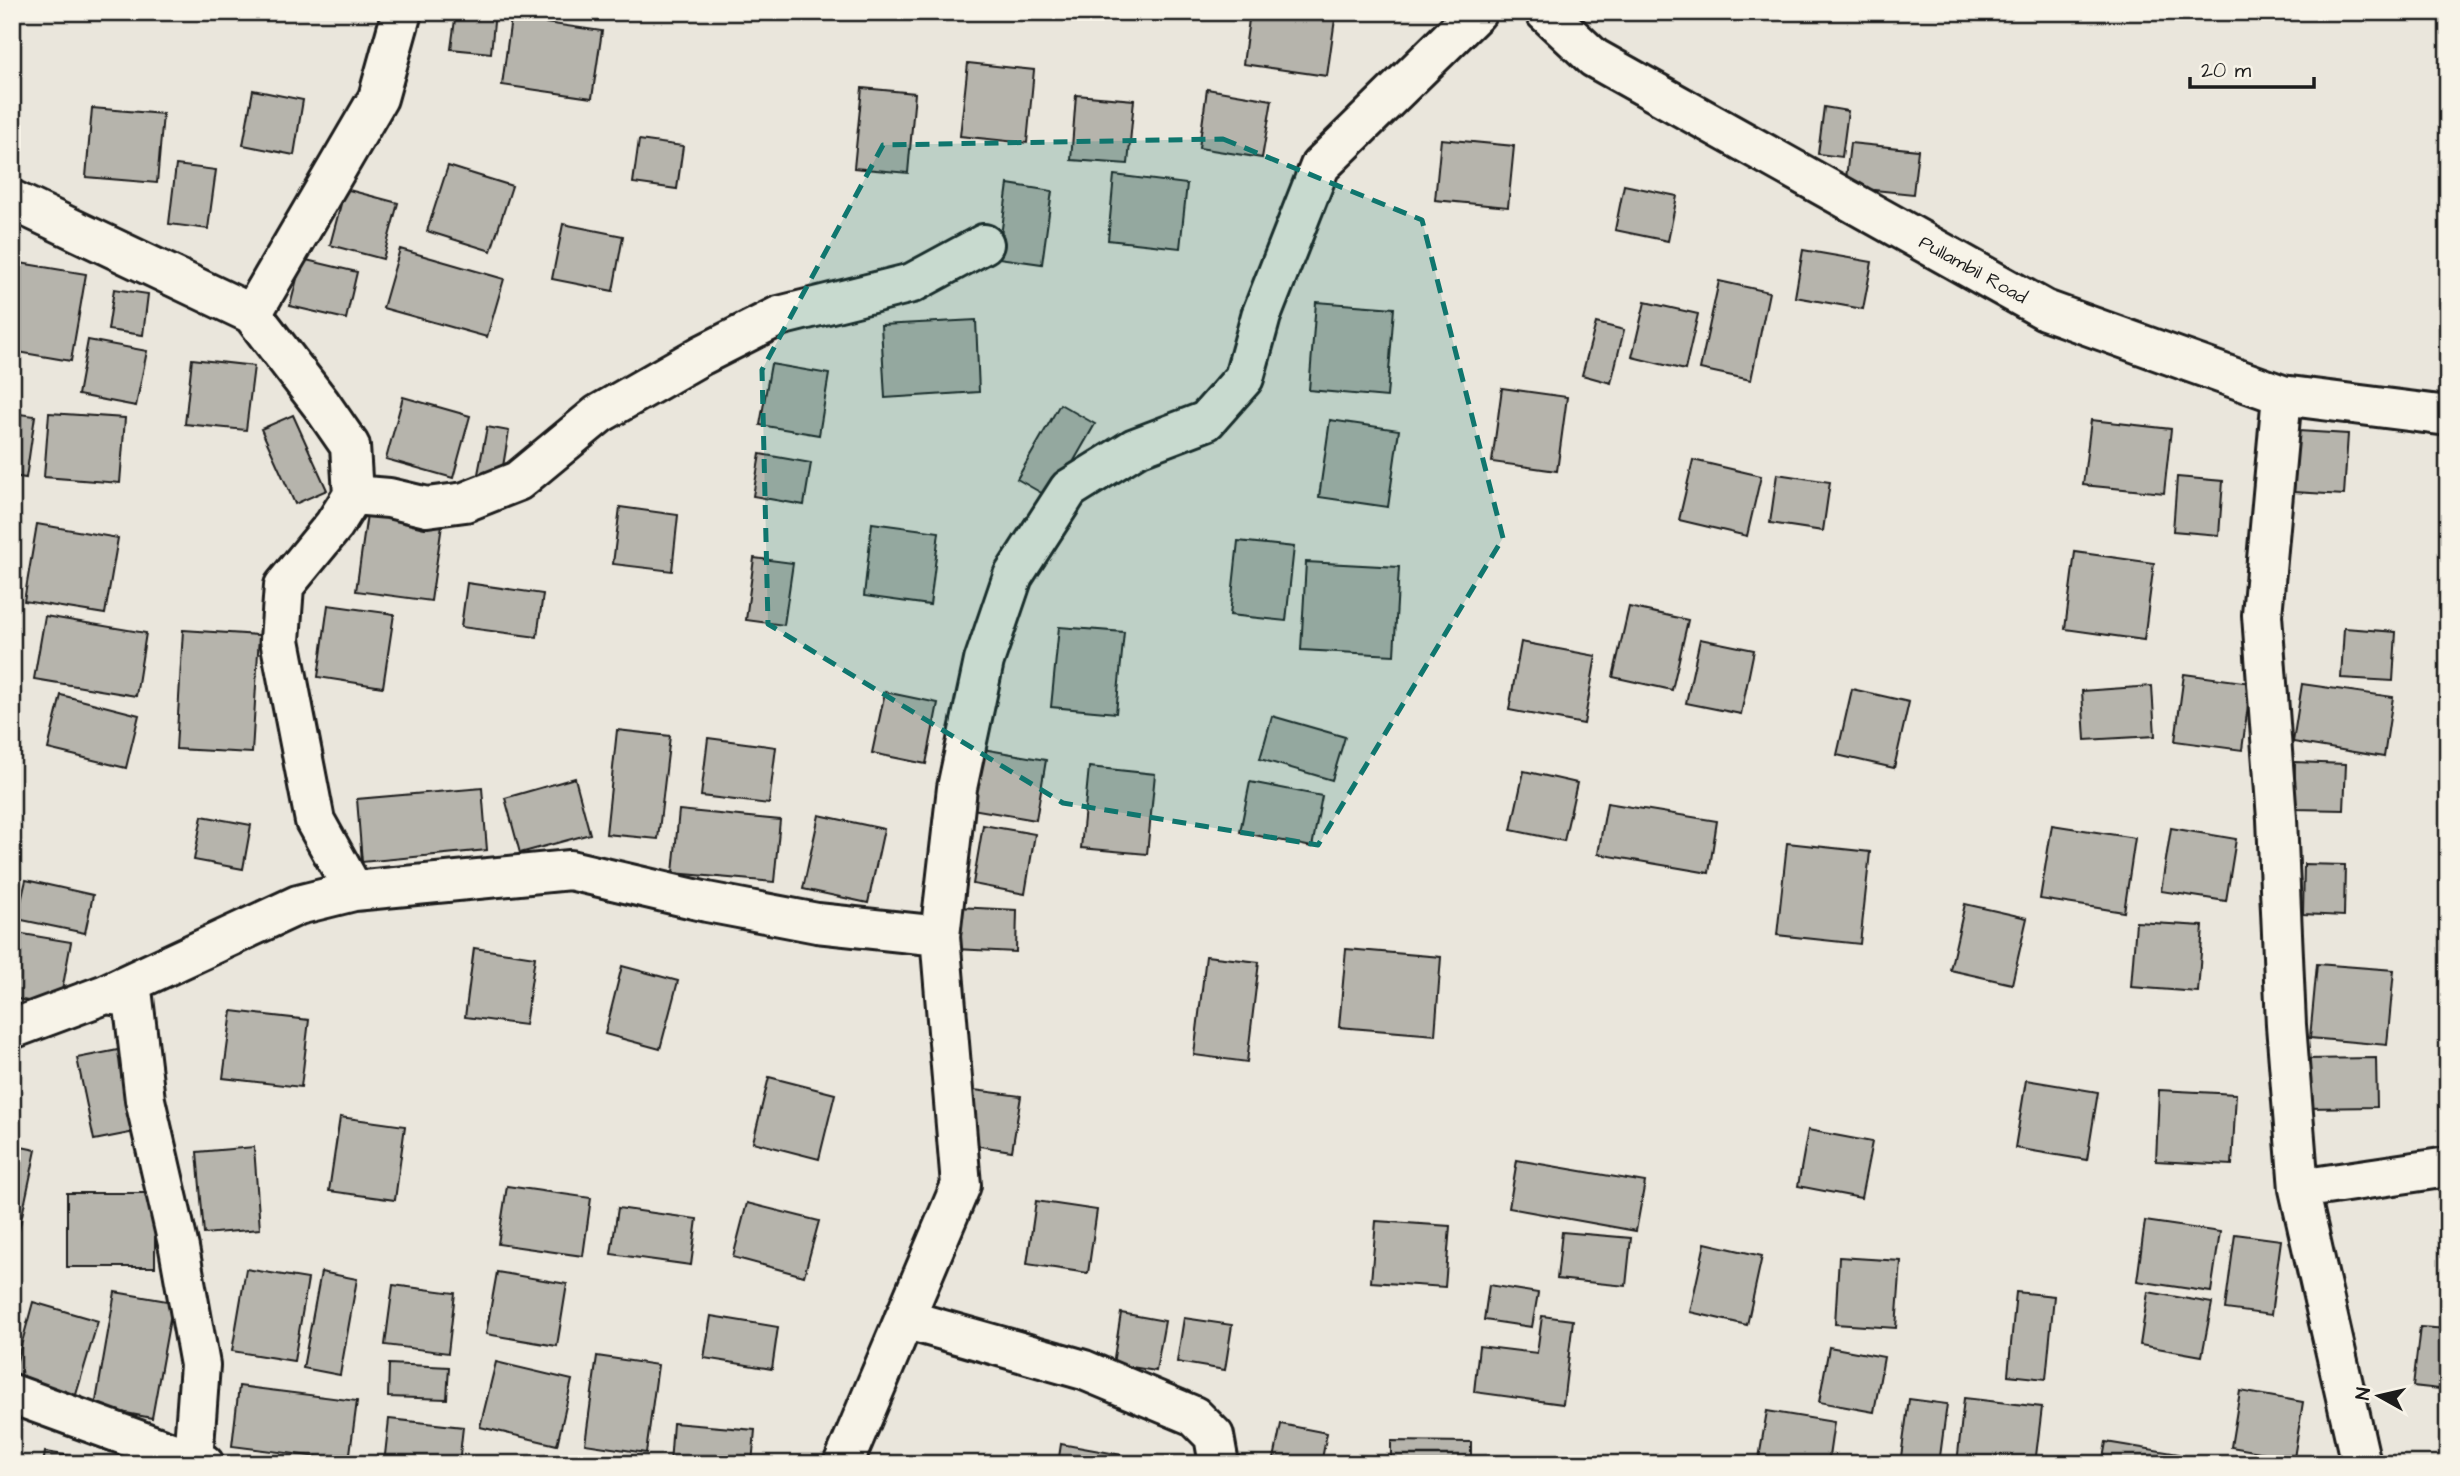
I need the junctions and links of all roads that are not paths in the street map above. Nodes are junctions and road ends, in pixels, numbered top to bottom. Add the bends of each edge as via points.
1 (402, 12) edge
2 (1477, 12) edge
3 (1545, 12) edge
4 (12, 200) edge
5 (984, 244) dead end
6 (252, 314) junction
7 (2282, 395) junction
8 (2448, 416) edge
9 (352, 495) junction
10 (354, 891) junction
11 (940, 936) junction
12 (106, 994) junction
13 (12, 1029) edge
14 (2448, 1167) edge
15 (2299, 1189) junction
16 (904, 1319) junction
17 (12, 1394) edge
18 (198, 1461) edge
19 (843, 1464) edge
20 (1219, 1464) edge
21 (2361, 1464) edge

1 - 6 street via 378,98
2 - 11 street via 1320,166 1261,316 1244,379 1206,421 1135,448 1069,489 1013,576 984,661 957,788
3 - 7 street, Pullambil Road via 1594,58 2045,310
4 - 6 street
5 - 9 street via 912,283 779,316 702,355 599,414 518,481 465,502 427,507
6 - 9 street via 350,446
7 - 8 street, Pullambil Road
7 - 15 street via 2262,615
9 - 10 street via 334,525 284,586 280,640 315,821
10 - 11 street via 570,870 817,923
10 - 12 street via 298,905
11 - 16 street via 961,1185
12 - 13 street
12 - 18 street via 133,998 145,1100 200,1365
14 - 15 street
15 - 21 street
16 - 19 street
16 - 20 street via 1084,1370 1194,1416 1214,1436
17 - 18 street

